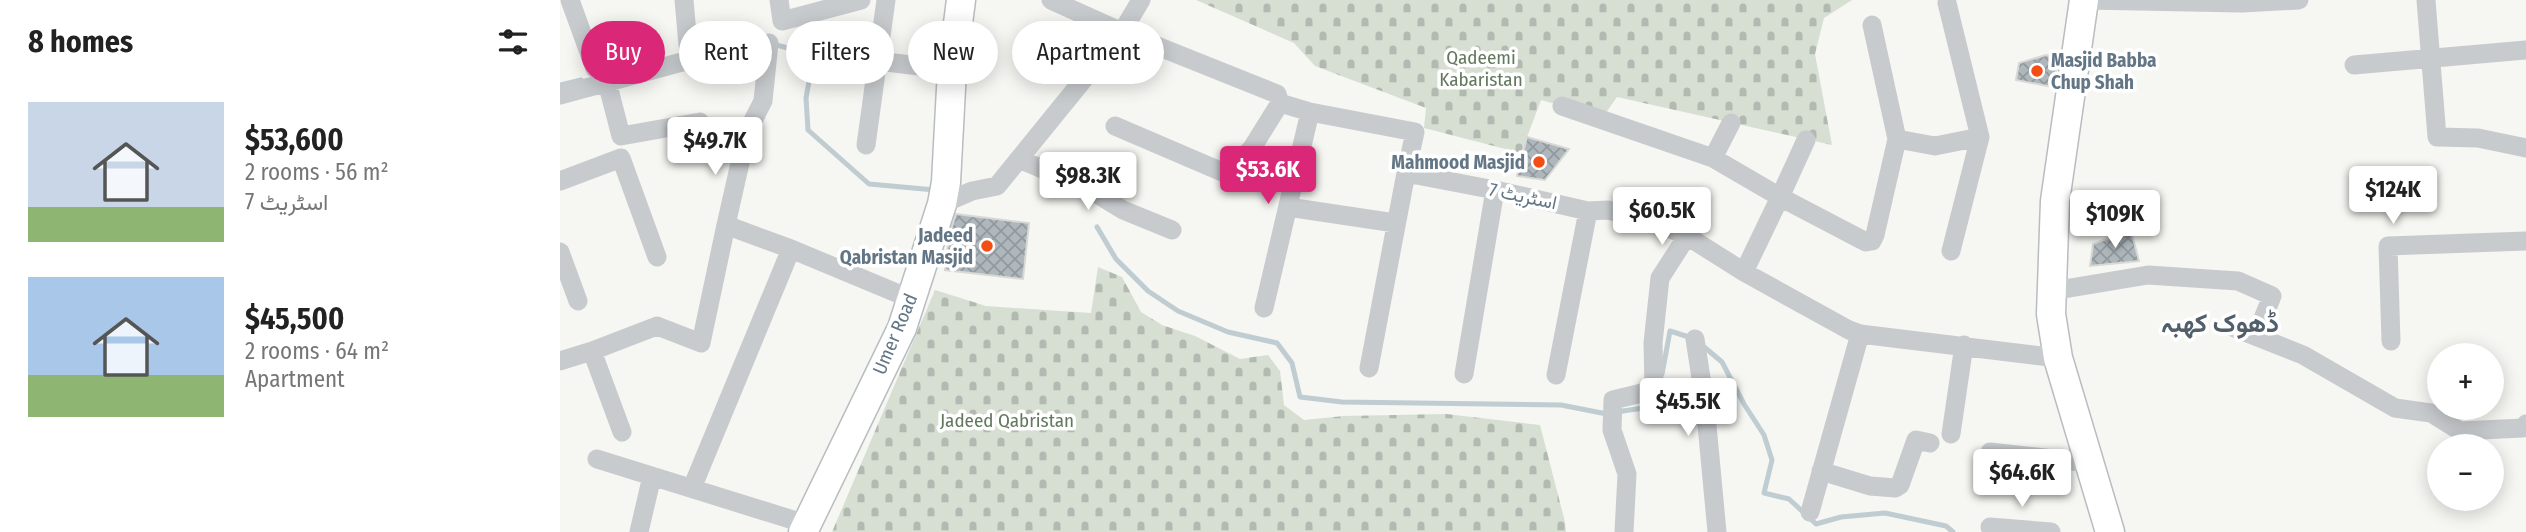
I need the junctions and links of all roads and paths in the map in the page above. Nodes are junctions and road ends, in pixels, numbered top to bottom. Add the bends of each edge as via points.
1 (570, 0) edge
2 (684, 0) edge
3 (779, 0) edge
4 (861, 0) edge
5 (886, 0) edge
6 (961, 0) edge
7 (1051, 0) edge
8 (1141, 0) edge
9 (2084, 0) edge
10 (2300, 0) edge
11 (2426, 0) edge
12 (2242, 1) edge
13 (1947, 3) dead end
14 (883, 21) edge
15 (958, 21) edge
16 (1098, 21) edge
17 (1129, 21) edge
18 (1872, 25) dead end
19 (581, 27) edge
20 (1164, 49) edge
21 (2526, 50) edge
22 (2430, 58) junction
23 (665, 65) edge
24 (2354, 65) dead end
25 (584, 84) edge
26 (604, 84) edge
27 (764, 84) edge
28 (875, 84) edge
29 (951, 84) edge
30 (1079, 84) edge
31 (560, 95) edge
32 (1280, 103) junction
33 (1562, 106) dead end
34 (1310, 112) junction
35 (700, 122) dead end
36 (1731, 123) dead end
37 (1115, 126) dead end
38 (1980, 137) junction
39 (1897, 139) junction
40 (1807, 140) dead end
41 (866, 145) dead end
42 (2526, 148) edge
43 (1713, 158) junction
44 (1018, 159) junction
45 (1406, 173) junction
46 (560, 181) edge
47 (1495, 190) junction
48 (944, 193) junction
49 (1780, 197) junction
50 (1288, 207) junction
51 (1588, 211) junction
52 (1395, 223) junction
53 (726, 225) junction
54 (1172, 230) dead end
55 (1687, 236) junction
56 (2526, 241) edge
57 (791, 249) junction
58 (1951, 251) dead end
59 (560, 252) edge
60 (657, 257) dead end
61 (1744, 272) junction
62 (2052, 291) junction
63 (911, 299) junction
64 (578, 302) dead end
65 (1264, 308) dead end
66 (2232, 327) dead end
67 (1860, 334) junction
68 (2256, 336) junction
69 (1695, 339) dead end
70 (2391, 341) dead end
71 (1964, 345) junction
72 (592, 351) junction
73 (2058, 358) junction
74 (560, 360) edge
75 (1369, 368) dead end
76 (1464, 374) dead end
77 (1556, 375) dead end
78 (2526, 424) edge
79 (622, 432) dead end
80 (1951, 434) dead end
81 (1930, 443) dead end
82 (1990, 452) dead end
83 (597, 459) dead end
84 (2090, 463) junction
85 (1821, 471) junction
86 (652, 476) junction
87 (692, 488) junction
88 (1810, 512) dead end
89 (1990, 527) dead end
90 (805, 528) edge
91 (639, 532) edge
92 (1625, 532) edge
93 (1717, 532) edge
94 (2050, 532) edge
95 (2110, 532) edge

1 - 19 street
2 - 23 street via 693,53 682,62
3 - 4 street via 782,22
5 - 14 street
6 - 15 main road, Umer Road
7 - 16 street
8 - 17 street
9 - 12 street
9 - 62 main road via 2055,201
10 - 12 street
11 - 22 street
13 - 38 street
18 - 39 street
20 - 32 street via 1277,94
21 - 22 street
22 - 24 street
22 - 42 street via 2437,137 2478,138
25 - 31 street
26 - 35 street via 621,136
27 - 53 street via 762,101 747,132
28 - 41 street
29 - 48 main road, Umer Road
30 - 44 street
32 - 34 street
32 - 37 street via 1252,148 1227,174
33 - 43 street
34 - 45 street via 1415,132
34 - 50 street
36 - 43 street
38 - 39 street via 1936,146
38 - 58 street
39 - 49 street via 1872,241
40 - 49 street
43 - 49 street
44 - 48 street via 997,186
44 - 54 street
45 - 47 street, اسٹریٹ 7
45 - 52 street
46 - 60 street via 621,159
47 - 51 street, اسٹریٹ 7
47 - 76 street
48 - 63 main road, Umer Road
49 - 61 street
50 - 52 street
50 - 65 street
51 - 55 street, اسٹریٹ 7 via 1608,210 1641,218
51 - 77 street
52 - 75 street
53 - 57 street
53 - 72 street via 701,343 657,326
55 - 61 street, اسٹریٹ 7
55 - 92 street via 1660,278 1653,343 1654,390 1613,400 1612,430 1627,474
56 - 70 street via 2388,246
57 - 63 street
57 - 87 street
59 - 64 street
61 - 67 street, اسٹریٹ 7
62 - 68 street via 2148,275 2238,281 2273,296
62 - 73 main road
63 - 90 main road, Umer Road via 902,328
66 - 68 street
67 - 71 street, اسٹریٹ 7
67 - 85 street
68 - 78 street via 2303,355 2395,408 2431,413 2460,431 2523,428
69 - 93 street
71 - 73 street, اسٹریٹ 7
71 - 80 street
72 - 74 street
72 - 79 street
73 - 84 main road
81 - 85 street via 1916,440 1895,488 1870,486
82 - 84 street
83 - 86 street
84 - 95 main road
85 - 88 street
86 - 87 street
86 - 91 street
87 - 90 street
89 - 94 street

